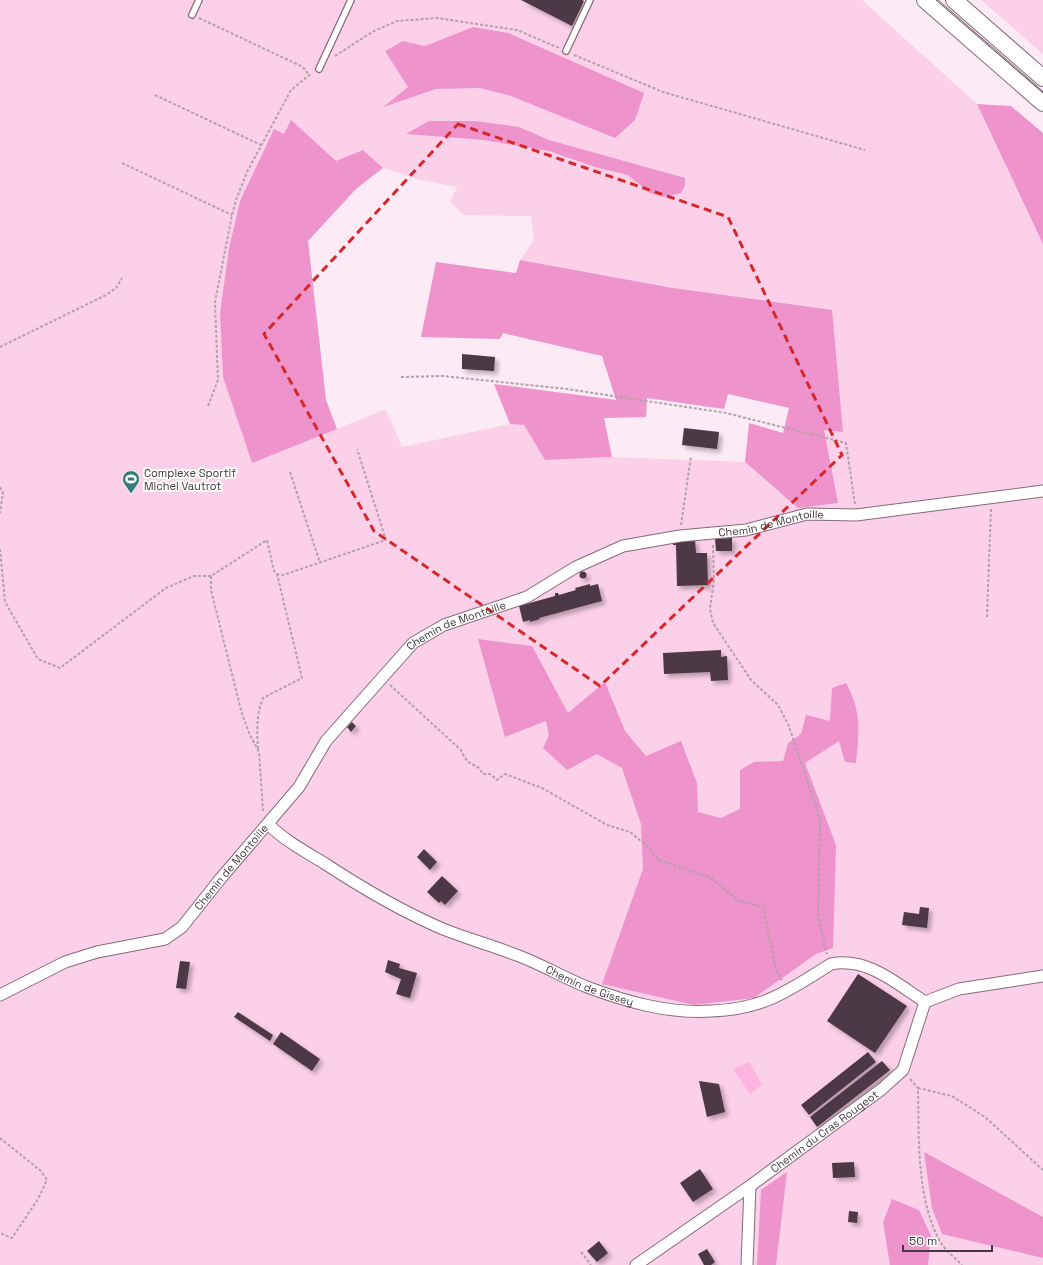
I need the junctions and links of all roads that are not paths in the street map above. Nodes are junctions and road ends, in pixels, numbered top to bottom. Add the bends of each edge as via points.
1 (199, 0) edge
2 (351, 0) edge
3 (590, 0) edge
4 (925, 0) edge
5 (954, 0) edge
6 (192, 15) road end
7 (566, 51) road end
8 (319, 69) road end
9 (1043, 78) edge
10 (1043, 103) edge
11 (1043, 491) edge
12 (268, 824) junction
13 (1043, 976) edge
14 (0, 995) edge
15 (925, 1002) junction
16 (750, 1186) junction
17 (636, 1265) edge
18 (747, 1265) edge

1 - 6 lane
2 - 8 lane
3 - 7 lane
4 - 10 main road
5 - 9 main road
11 - 12 street, Chemin de Montoille via 856,515 807,514 746,530 680,536 623,546 576,567 527,597 444,625 413,643 326,740 299,787
12 - 14 street, Chemin de Montoille via 182,927 165,939 97,952 65,962
12 - 15 street, Chemin de Gissey via 278,834 328,866 411,914 444,929 520,956 587,987 643,1005 710,1012 744,1009 763,1003 796,986 831,964 851,963 879,972
13 - 15 street via 959,989
15 - 16 street, Chemin du Cras Rougeot via 903,1070 882,1089
16 - 17 street, Chemin du Cras Rougeot
16 - 18 street

